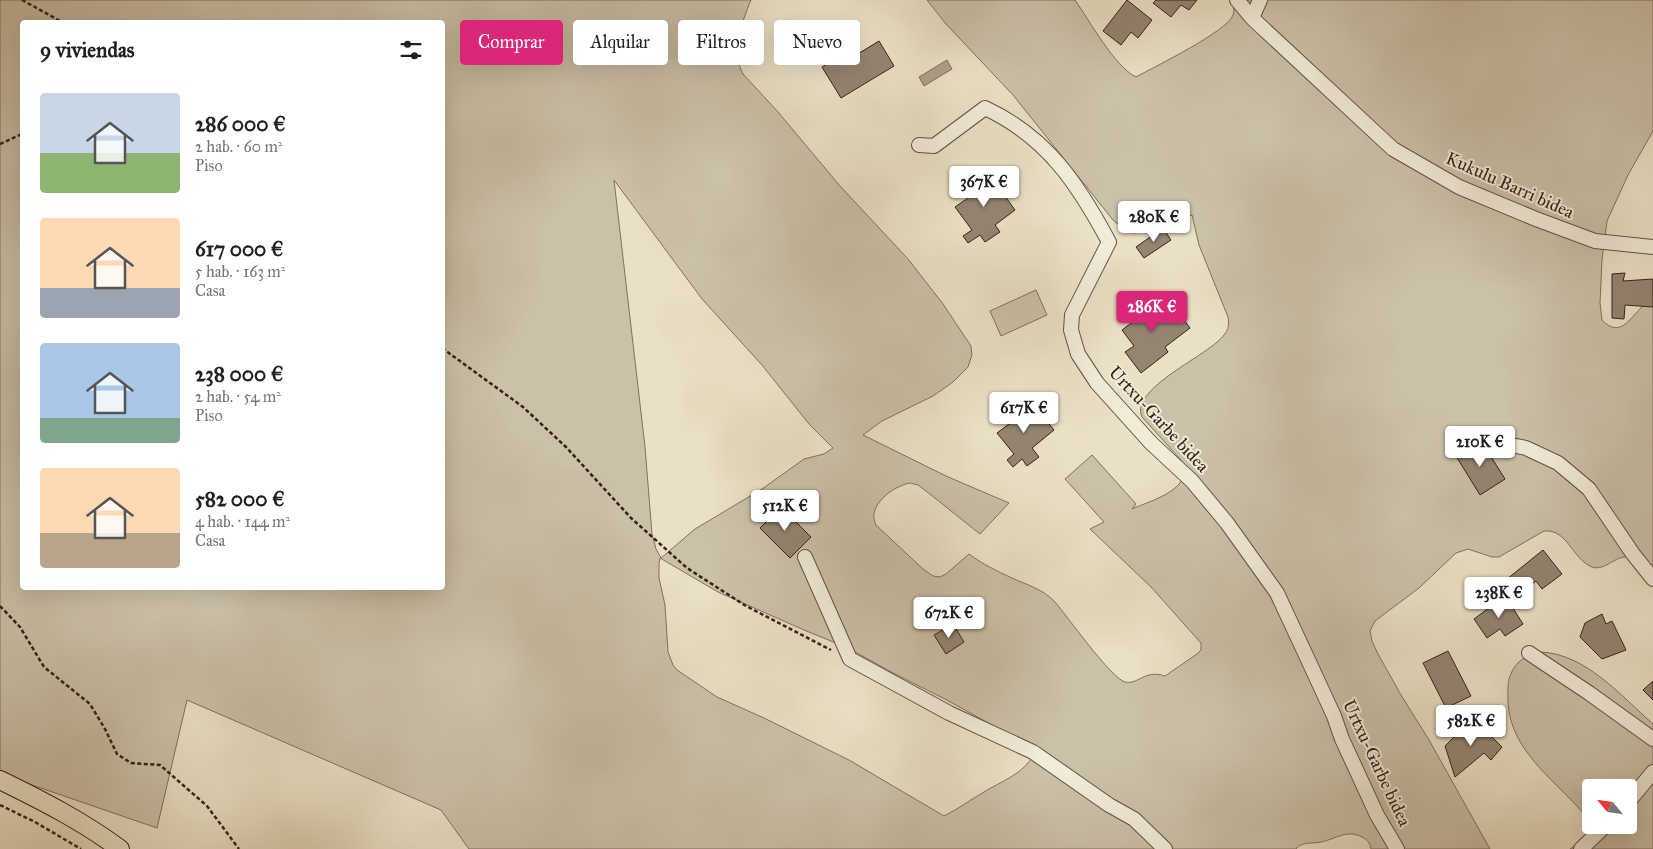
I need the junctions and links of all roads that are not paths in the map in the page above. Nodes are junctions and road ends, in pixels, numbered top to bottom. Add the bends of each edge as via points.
1 (1237, 0) edge
2 (1260, 0) edge
3 (1252, 18) junction
4 (919, 145) dead end
5 (1653, 247) edge
6 (1500, 442) dead end
7 (805, 557) dead end
8 (1653, 579) edge
9 (1529, 653) dead end
10 (1653, 739) edge
11 (1653, 772) edge
12 (0, 780) edge
13 (1638, 790) edge
14 (0, 791) edge
15 (1597, 834) edge
16 (103, 849) edge
17 (120, 849) edge
18 (1165, 849) edge
19 (1397, 849) edge
20 (1581, 849) edge

1 - 3 street, Kukulu Barri bidea
2 - 3 street
3 - 5 street, Kukulu Barri bidea via 1393,149 1459,187 1595,241
4 - 19 street, Urtxu-Garbe bidea via 934,146 985,108 1004,117 1042,146 1067,172 1089,204 1109,242 1072,315 1078,354 1097,383 1151,443 1192,481 1227,523 1277,594 1377,815
6 - 8 street via 1526,448 1558,463 1589,489
7 - 18 street via 850,659 950,713 1033,752 1134,819
9 - 10 street
11 - 13 street
12 - 17 main road via 56,807
14 - 16 main road via 64,824
15 - 20 street

